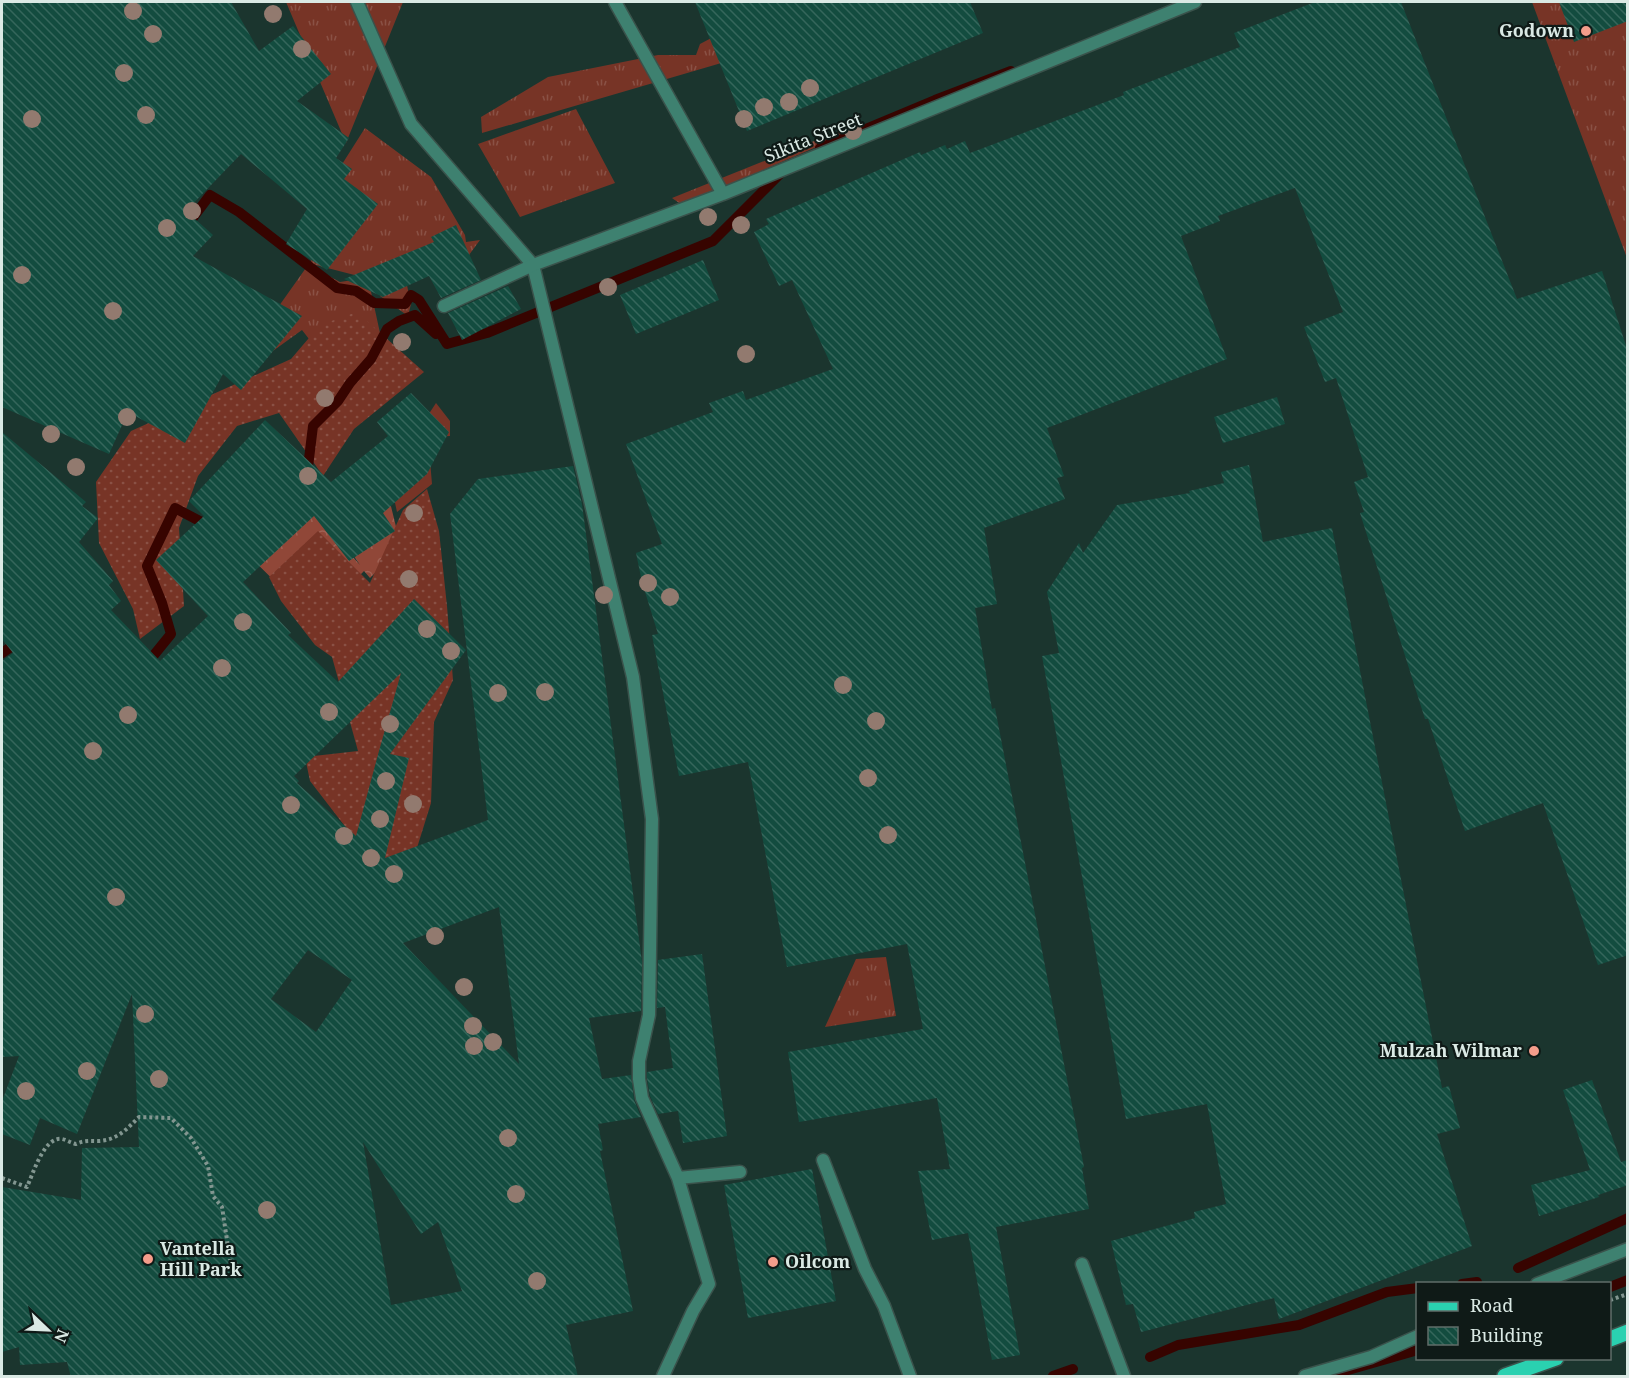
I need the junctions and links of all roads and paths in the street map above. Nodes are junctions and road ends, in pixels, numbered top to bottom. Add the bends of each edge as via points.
1 (357, 2) edge
2 (615, 2) edge
3 (1195, 2) edge
4 (723, 194) junction
5 (533, 265) junction
6 (444, 306) dead end
7 (823, 1160) dead end
8 (740, 1172) dead end
9 (2, 1178) edge
10 (678, 1178) junction
11 (1628, 1249) edge
12 (230, 1260) dead end
13 (1082, 1264) dead end
14 (1542, 1282) edge
15 (1628, 1293) edge
16 (1611, 1300) edge
17 (1628, 1332) edge
18 (1416, 1337) edge
19 (1611, 1339) edge
20 (1550, 1360) edge
21 (1523, 1365) edge
22 (663, 1377) edge
23 (909, 1377) edge
24 (1124, 1377) edge
25 (1305, 1377) edge
26 (1505, 1377) edge

1 - 5 street via 411,124
2 - 4 street
3 - 4 street, Sikita Street
4 - 5 street, Sikita Street
5 - 6 street, Sikita Street
5 - 10 street via 633,678 652,819 649,1015 639,1079 642,1098
7 - 23 street
8 - 10 street
9 - 12 path via 27,1187 42,1153 53,1140 76,1144 109,1140 139,1117 171,1118 191,1138 208,1166 213,1196 222,1207
10 - 22 street via 709,1284
11 - 14 street
13 - 24 street
15 - 16 path
17 - 19 main road
18 - 25 street via 1371,1357
20 - 21 main road
21 - 26 main road

